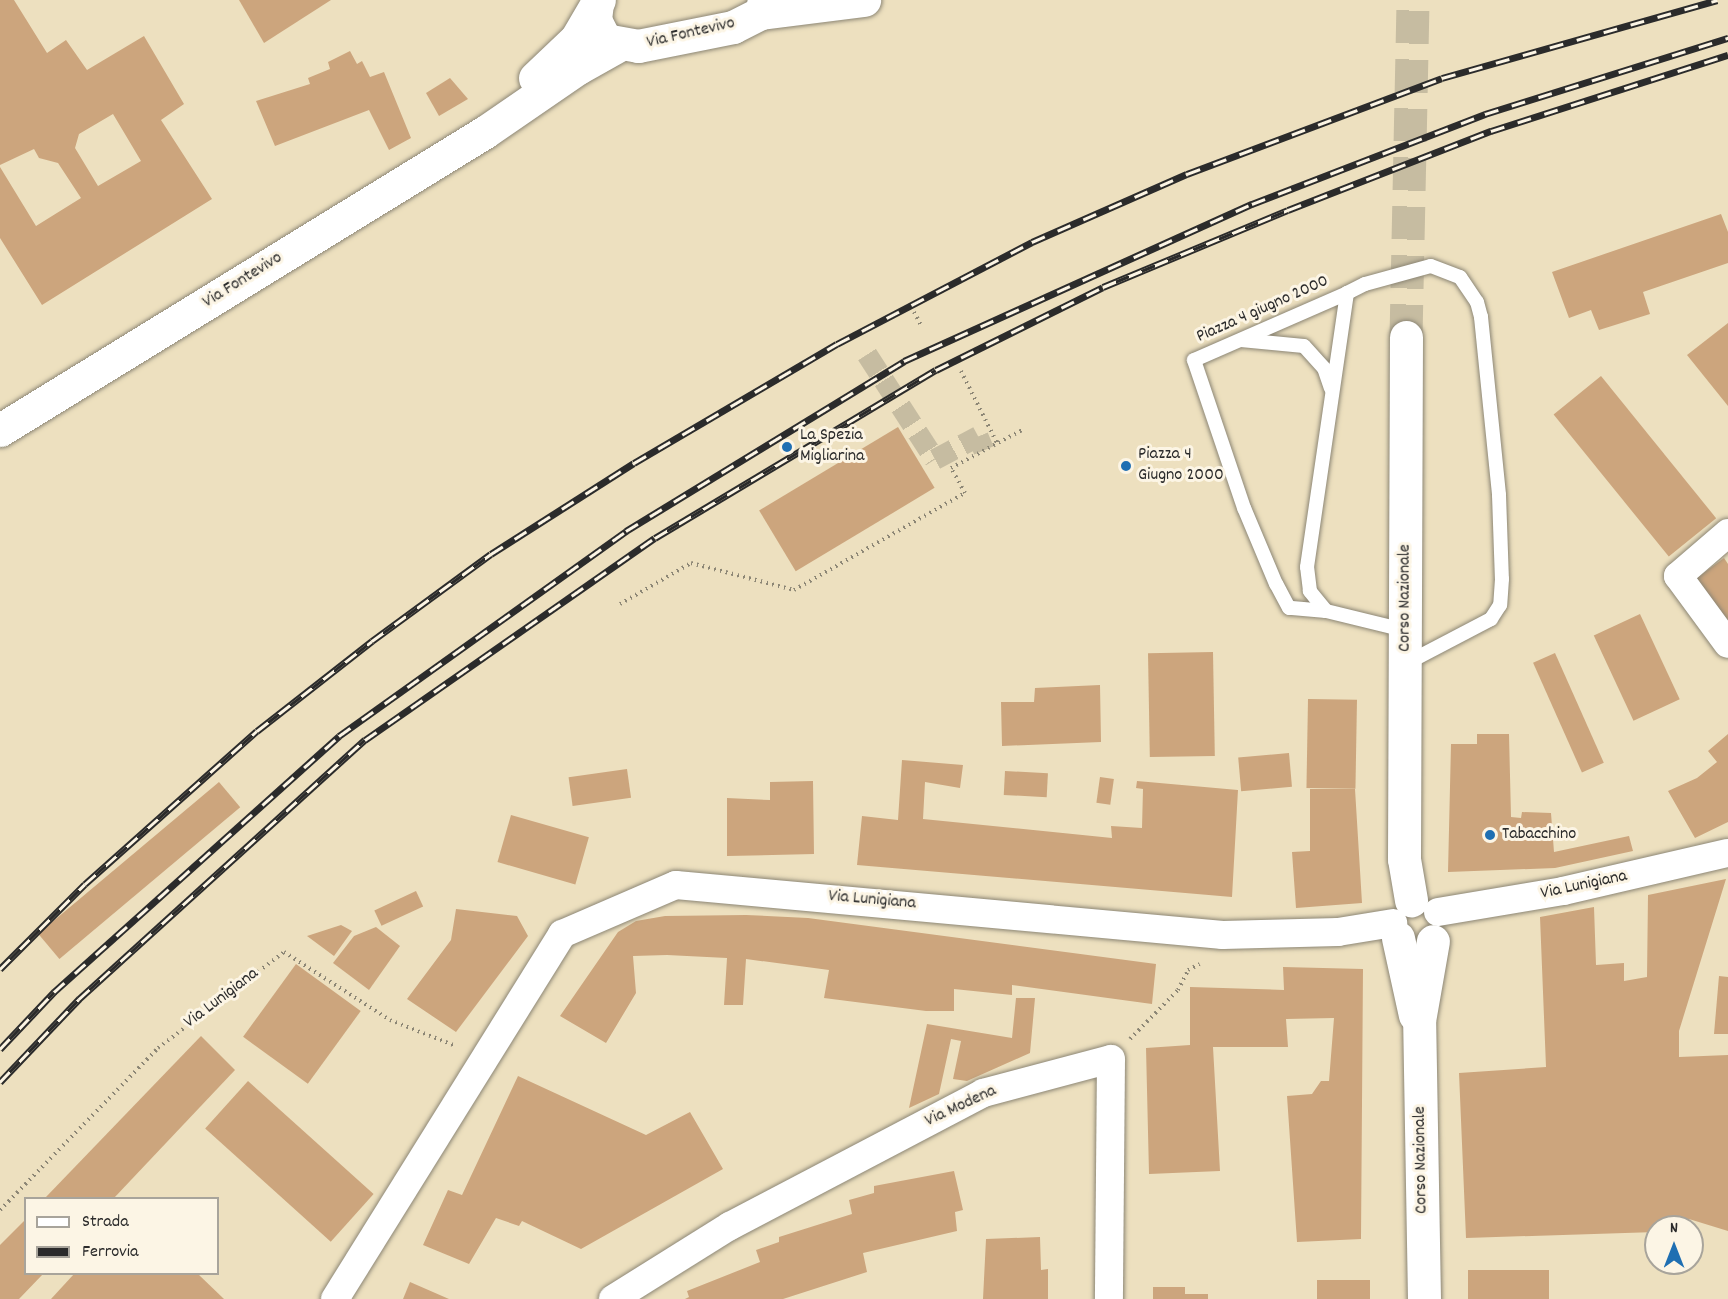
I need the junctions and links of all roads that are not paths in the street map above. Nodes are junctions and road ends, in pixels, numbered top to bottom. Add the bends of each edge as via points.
1 (864, 0) edge
2 (598, 1) edge
3 (762, 7) edge
4 (619, 45) junction
5 (485, 132) junction
6 (1347, 293) junction
7 (1406, 337) tunnel mouth
8 (1233, 340) junction
9 (1332, 392) junction
10 (0, 430) edge
11 (1728, 533) edge
12 (1326, 611) junction
13 (1406, 630) junction
14 (1728, 644) edge
15 (1405, 664) junction
16 (1728, 853) edge
17 (1415, 923) junction
18 (334, 1299) edge
19 (614, 1299) edge
20 (1109, 1299) edge
21 (1424, 1299) edge

1 - 3 street, Via Fontevivo
2 - 4 street, Via Fontevivo via 595,20 605,40
2 - 5 street, Via Fontevivo via 576,39
3 - 4 street, Via Fontevivo via 733,27 638,46
4 - 5 street, Via Fontevivo via 578,68
5 - 10 street, Via Fontevivo
6 - 8 lane, Piazza 4 giugno 2000
6 - 9 lane
6 - 15 lane, Piazza 4 giugno 2000 via 1365,284 1431,266 1460,277 1477,302 1481,317 1499,495 1500,605 1478,629
7 - 13 street, Corso Nazionale
8 - 9 lane via 1304,346 1324,368
8 - 12 lane, Piazza 4 giugno 2000 via 1194,360 1244,508 1289,608
9 - 12 lane via 1307,573 1310,591
11 - 14 street via 1678,576
12 - 13 lane
13 - 15 street, Corso Nazionale
15 - 17 street, Corso Nazionale via 1404,860
16 - 17 street, Via Lunigiana
17 - 18 street, Via Lunigiana via 1338,932 1223,935 676,885 562,934
17 - 21 street, Corso Nazionale
19 - 20 street, Via Modena via 730,1226 982,1093 1111,1059

